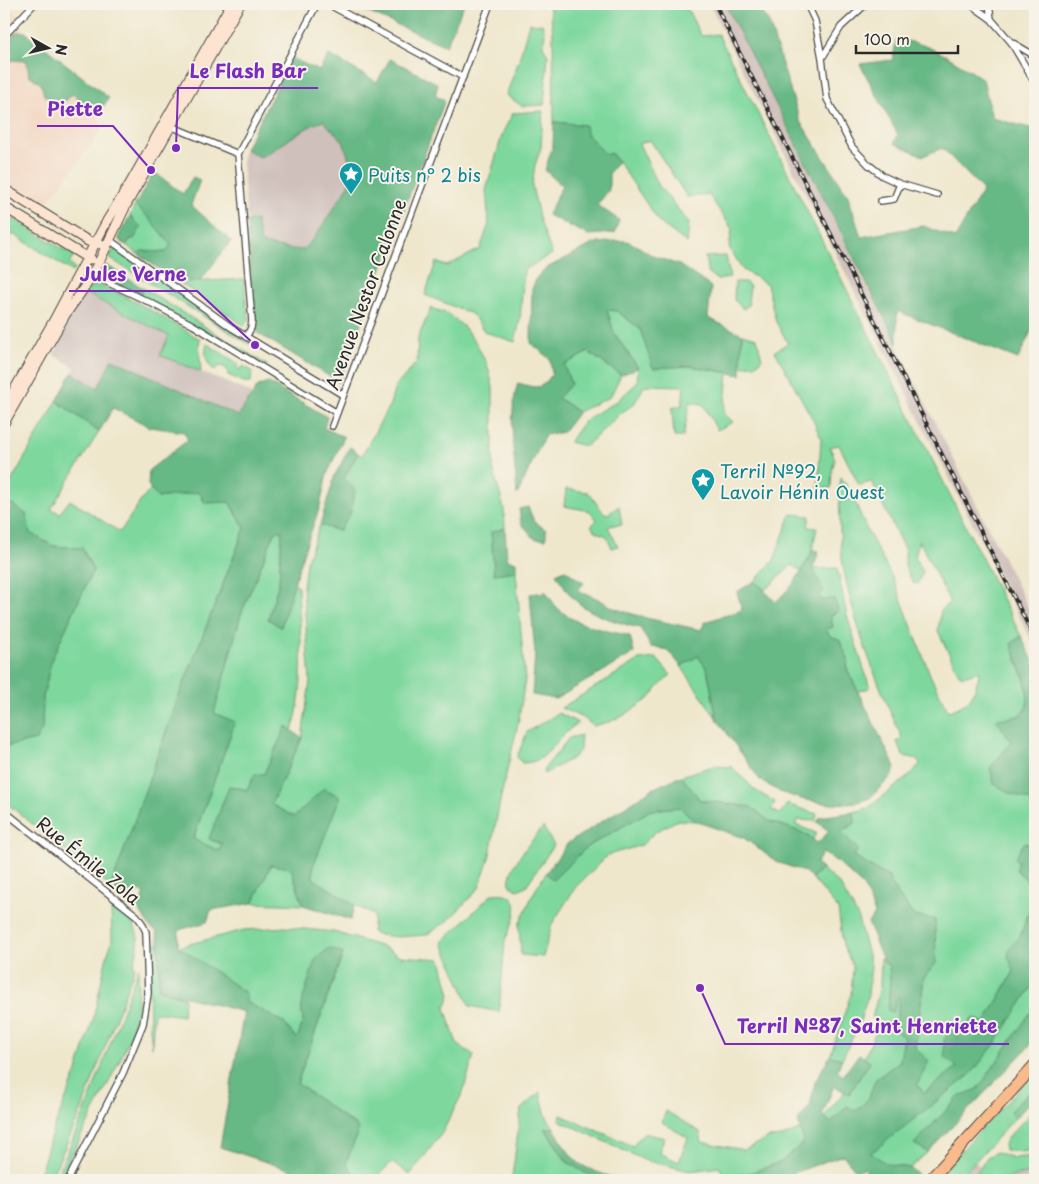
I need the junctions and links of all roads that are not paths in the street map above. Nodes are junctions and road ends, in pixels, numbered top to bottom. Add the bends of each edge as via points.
1 (34, 4) edge
2 (231, 4) edge
3 (240, 4) edge
4 (317, 4) edge
5 (328, 4) edge
6 (490, 4) edge
7 (808, 4) edge
8 (858, 4) edge
9 (866, 4) edge
10 (970, 4) edge
11 (989, 4) edge
12 (991, 19) junction
13 (4, 36) edge
14 (1011, 42) junction
15 (1035, 56) edge
16 (822, 58) junction
17 (463, 77) junction
18 (1035, 83) edge
19 (167, 125) junction
20 (238, 154) junction
21 (900, 184) junction
22 (4, 190) edge
23 (937, 195) dead end
24 (881, 201) dead end
25 (4, 207) edge
26 (103, 242) junction
27 (92, 264) junction
28 (246, 337) junction
29 (343, 396) junction
30 (4, 408) edge
31 (337, 413) junction
32 (4, 423) edge
33 (332, 426) dead end
34 (4, 811) edge
35 (1035, 1065) edge
36 (68, 1180) edge
37 (928, 1180) edge

1 - 13 street
2 - 19 main road
3 - 19 main road
4 - 20 street
5 - 17 street
6 - 17 street, Avenue Nestor Calonne
7 - 16 street via 815,21
8 - 9 street
9 - 16 street via 841,27
10 - 12 street
11 - 12 street
12 - 14 street
14 - 15 street
14 - 18 street
16 - 21 street via 827,99 852,147 883,176
17 - 29 street, Avenue Nestor Calonne
19 - 20 street
19 - 26 main road
19 - 26 main road via 125,192
20 - 28 street via 252,321
21 - 23 street
21 - 24 street via 894,198
22 - 26 main road via 88,241
25 - 27 main road
26 - 27 main road
26 - 27 main road
26 - 28 street
27 - 30 main road
27 - 31 street via 149,302 193,325
27 - 32 main road
28 - 29 street
29 - 31 street, Avenue Nestor Calonne
31 - 33 street, Avenue Nestor Calonne
34 - 36 street, Rue Émile Zola via 137,916 147,938 148,994 143,1024 123,1073
35 - 37 highway

